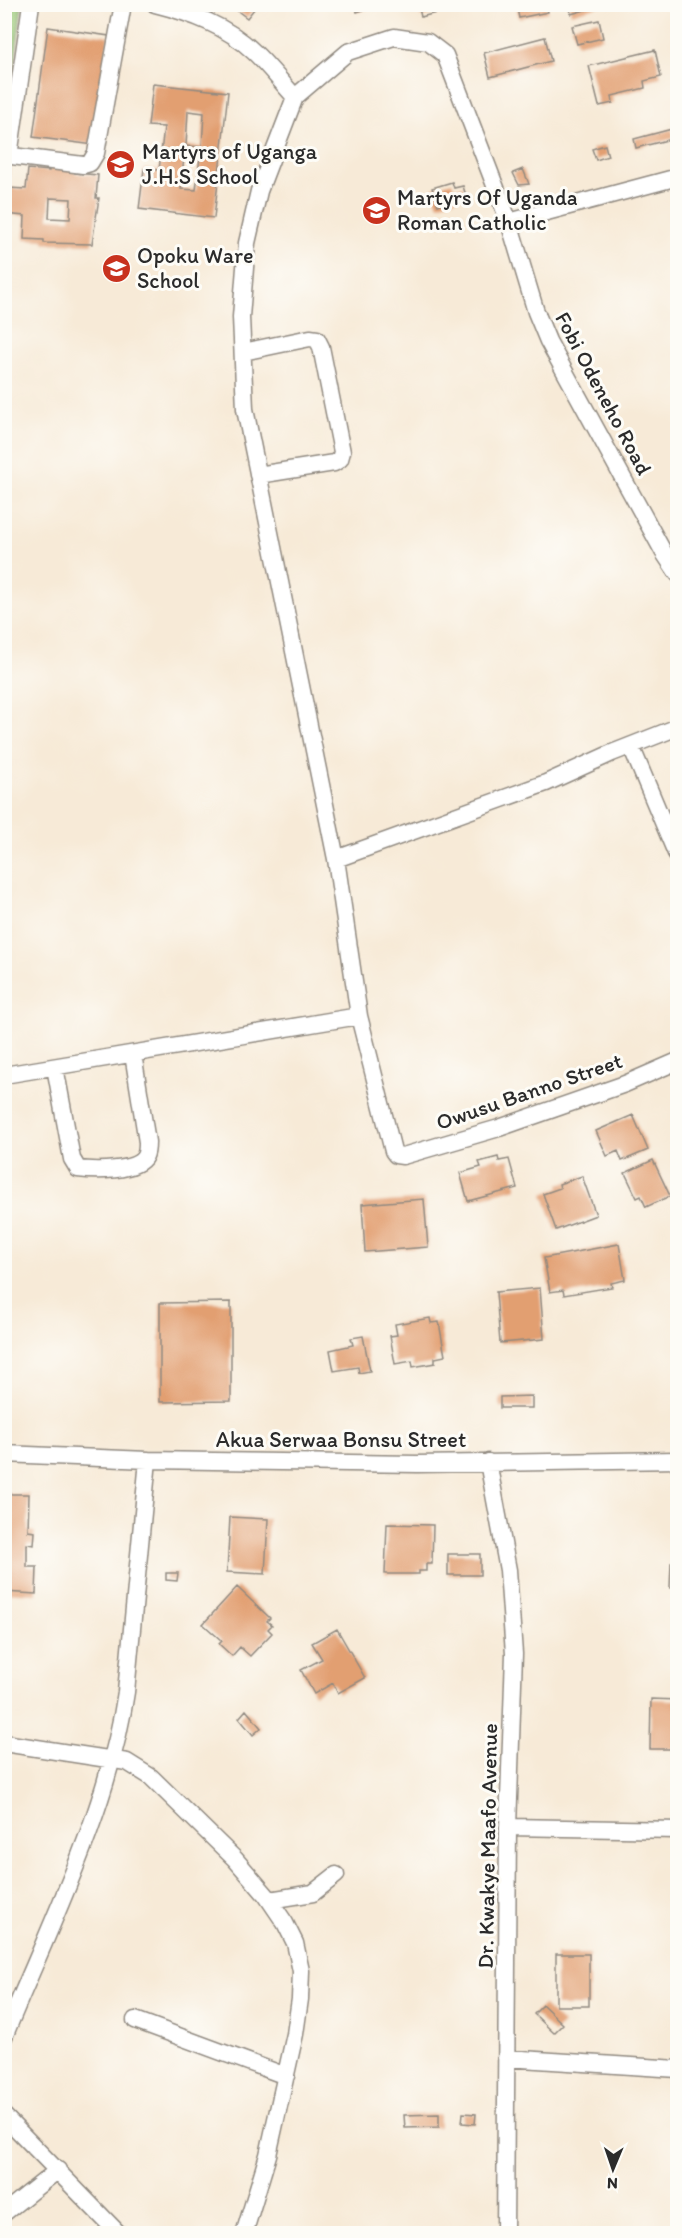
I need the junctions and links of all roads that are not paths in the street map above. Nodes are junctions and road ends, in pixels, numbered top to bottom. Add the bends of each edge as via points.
1 (31, 4) edge
2 (123, 4) edge
3 (156, 4) edge
4 (295, 97) junction
5 (7, 156) edge
6 (678, 177) edge
7 (509, 222) junction
8 (243, 352) junction
9 (258, 475) junction
10 (671, 550) edge
11 (678, 574) edge
12 (678, 728) edge
13 (631, 746) junction
14 (676, 853) dead end
15 (336, 859) junction
16 (359, 1016) junction
17 (133, 1054) junction
18 (678, 1061) edge
19 (55, 1067) junction
20 (4, 1076) edge
21 (4, 1454) edge
22 (148, 1460) junction
23 (678, 1460) edge
24 (488, 1462) junction
25 (4, 1743) edge
26 (112, 1759) junction
27 (508, 1827) junction
28 (678, 1830) edge
29 (336, 1875) dead end
30 (270, 1900) junction
31 (135, 2020) dead end
32 (4, 2037) edge
33 (506, 2058) junction
34 (678, 2069) edge
35 (286, 2076) junction
36 (4, 2116) edge
37 (58, 2170) junction
38 (4, 2213) edge
39 (119, 2234) edge
40 (244, 2234) edge
41 (506, 2234) edge

1 - 5 street
2 - 5 street via 93,160 83,165
3 - 4 street via 193,14 218,27 253,51
4 - 7 street, Fobi Odeneho Road via 348,52 394,37 428,42 445,56
4 - 8 street via 259,191 248,243 241,316
6 - 7 street
7 - 10 street, Fobi Odeneho Road via 548,341
8 - 9 street via 244,409
8 - 9 street via 317,339 342,452 334,463
9 - 15 street
10 - 11 street, Fobi Odeneho Road
12 - 13 street
13 - 14 street
13 - 15 street via 546,783
15 - 16 street
16 - 17 street
16 - 18 street, Owusu Banno Street via 394,1154 403,1156 499,1128
17 - 19 street
17 - 19 street via 147,1142 145,1156 136,1165 94,1172 78,1169 72,1159
19 - 20 street
21 - 22 street, Akua Serwaa Bonsu Street
22 - 24 street, Akua Serwaa Bonsu Street
22 - 26 street via 126,1692
23 - 24 street, Akua Serwaa Bonsu Street
24 - 27 street, Dr. Kwakye Maafo Avenue via 508,1570 513,1627
25 - 26 street
26 - 30 street via 127,1762 151,1777 235,1859
26 - 32 street via 63,1899
27 - 28 street
27 - 33 street, Dr. Kwakye Maafo Avenue
29 - 30 street via 313,1893
30 - 35 street via 295,1943 301,1971 299,2011
31 - 35 street
33 - 34 street
33 - 41 street, Dr. Kwakye Maafo Avenue
35 - 40 street
36 - 37 street
37 - 38 street
37 - 39 street

